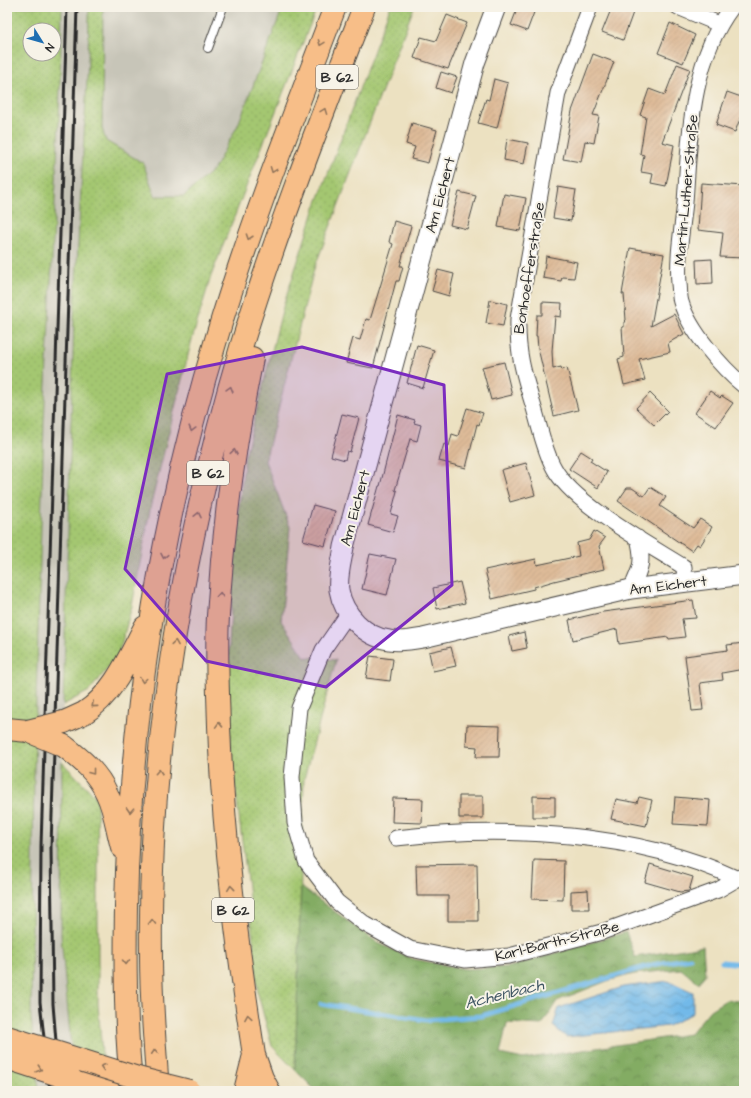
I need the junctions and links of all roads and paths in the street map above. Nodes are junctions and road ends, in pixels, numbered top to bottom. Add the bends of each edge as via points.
1 (223, 7) edge
2 (335, 7) edge
3 (364, 7) edge
4 (496, 7) edge
5 (590, 7) edge
6 (678, 7) edge
7 (732, 7) edge
8 (719, 24) junction
9 (208, 48) dead end
10 (289, 205) junction
11 (744, 386) edge
12 (638, 538) junction
13 (744, 576) edge
14 (685, 583) junction
15 (631, 589) junction
16 (152, 614) junction
17 (348, 614) junction
18 (17, 730) edge
19 (396, 838) dead end
20 (127, 867) junction
21 (741, 877) edge
22 (7, 1037) edge
23 (254, 1055) junction
24 (7, 1058) edge
25 (109, 1091) edge
26 (132, 1091) edge
27 (158, 1091) edge
28 (189, 1091) edge
29 (245, 1091) edge
30 (269, 1091) edge

1 - 9 lane
2 -> 16 main road, B 62 via 262,200 217,335 182,464
10 -> 3 main road, B 62
4 - 17 street, Am Eichert via 475,63 344,547 339,572 339,589
5 - 12 street, Bonhoefferstraße via 558,93 518,319 517,342 520,364 548,457 554,469 569,489
6 - 8 street
7 - 8 street, Martin-Luther-Straße
8 - 11 street, Martin-Luther-Straße via 702,68 691,113 678,260 679,281 681,302 700,339
23 -> 10 main road, B 62 via 225,837 218,686 218,618 230,476 240,417
27 -> 10 main road, B 62 via 151,955 153,866 161,752 171,672 193,541 210,463 243,343
12 - 14 street, Bonhoefferstraße via 684,567
12 - 15 street via 642,556 640,570
13 - 14 street, Am Eichert
14 - 15 street, Am Eichert
15 - 17 street, Am Eichert via 403,641 373,635
16 -> 18 main road, B 62, bridge via 121,673 98,702 84,713 64,722
16 -> 20 main road, B 62 via 130,801
17 - 21 street, Karl-Barth-Straße via 323,650 299,708 292,777 295,823 306,861 337,902 365,924 410,949 465,960 509,956 602,932 718,890
18 -> 20 main road, B 62, bridge via 64,746 82,759 94,773 107,794
19 - 21 street, Karl-Barth-Straße via 437,833 531,833 621,842
20 -> 26 main road, B 62 via 126,1003
28 -> 22 main road, bridge
23 - 29 main road, B 62
23 - 30 main road, B 62
24 -> 25 main road, bridge

